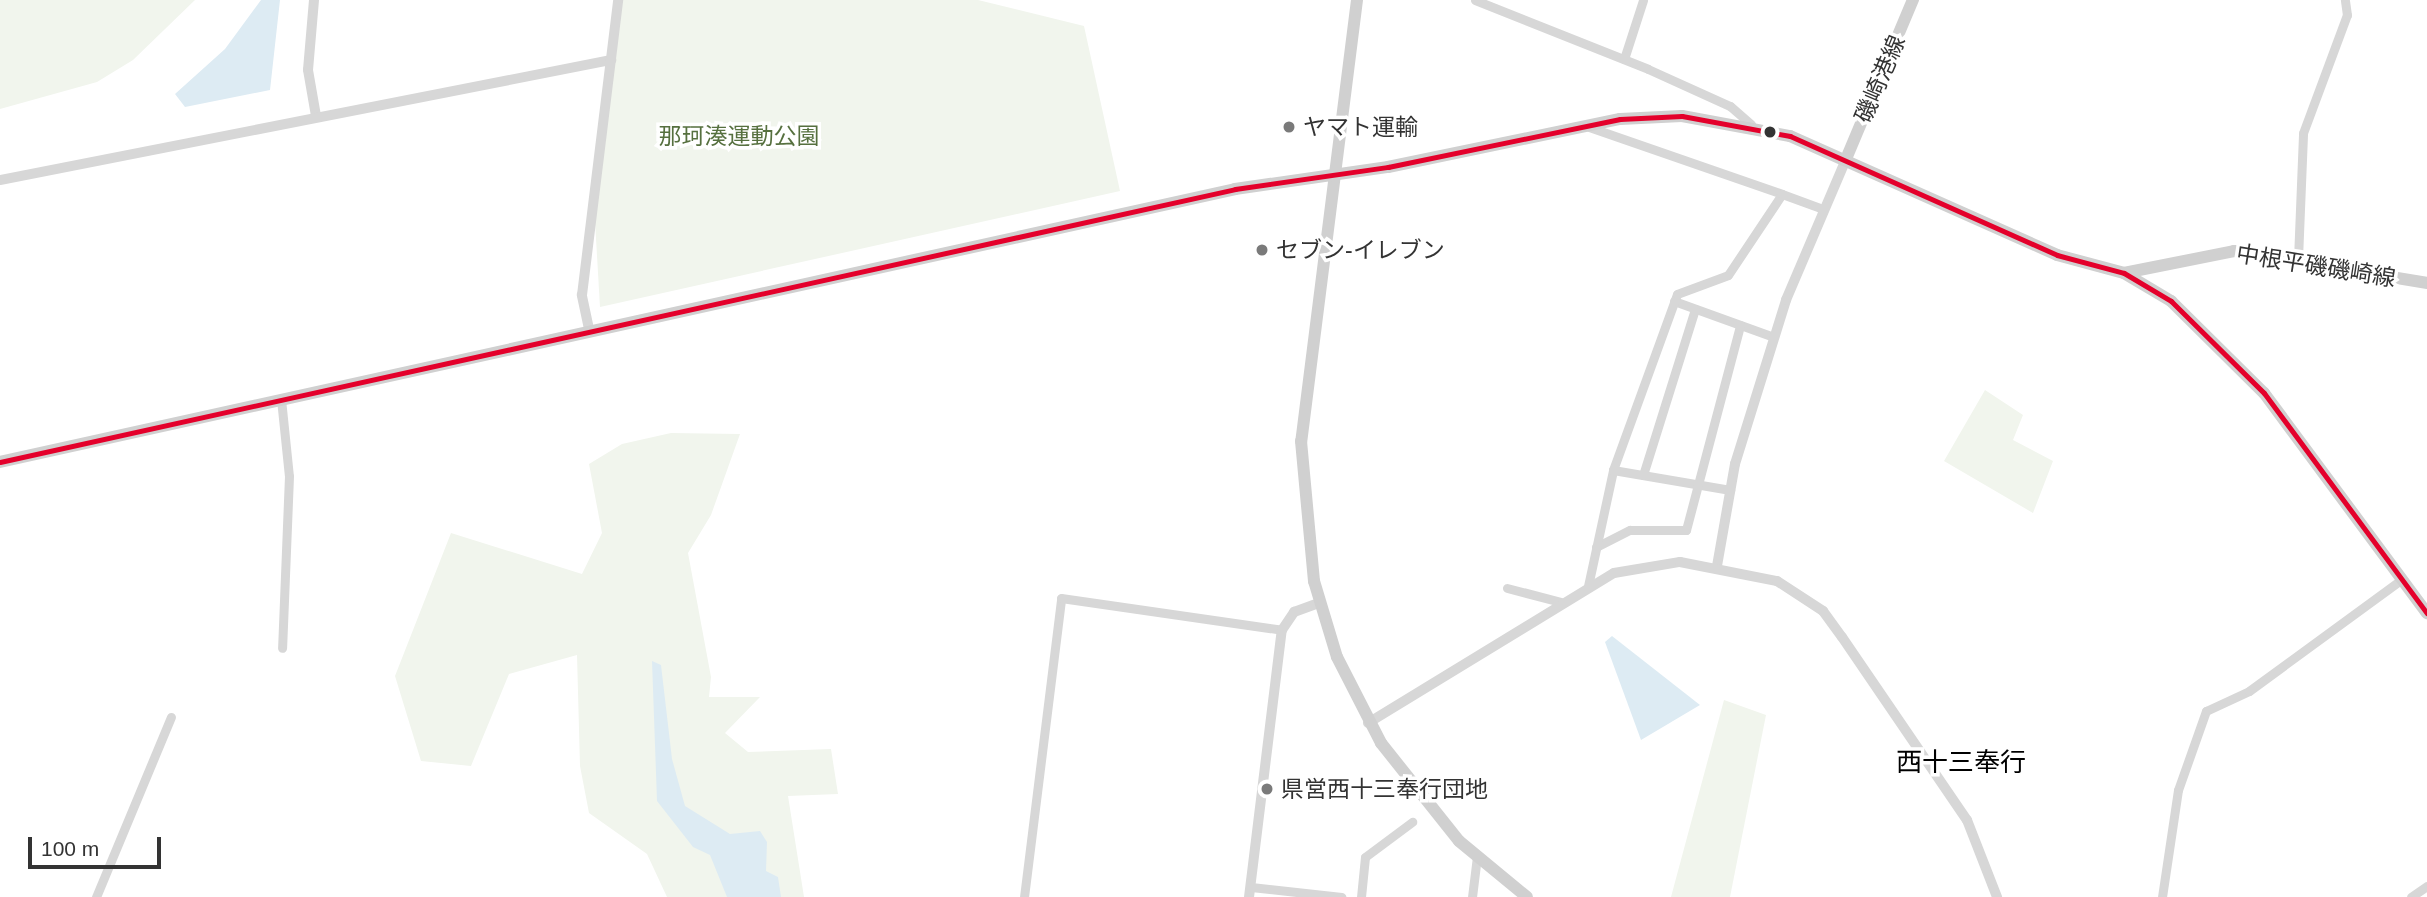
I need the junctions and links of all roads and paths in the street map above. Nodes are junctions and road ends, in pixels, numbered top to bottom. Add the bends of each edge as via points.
1 (314, 0) edge
2 (618, 0) edge
3 (1357, 0) edge
4 (1475, 0) edge
5 (1643, 0) edge
6 (1913, 0) edge
7 (2345, 0) edge
8 (1625, 59) junction
9 (611, 60) junction
10 (316, 116) junction
11 (1751, 124) junction
12 (1582, 126) junction
13 (1846, 159) junction
14 (1337, 172) junction
15 (0, 180) edge
16 (1782, 194) junction
17 (1823, 209) junction
18 (2298, 259) junction
19 (2124, 273) junction
20 (2427, 283) edge
21 (1674, 301) junction
22 (1695, 309) junction
23 (1740, 325) junction
24 (589, 329) junction
25 (1774, 338) junction
26 (281, 399) junction
27 (0, 463) edge
28 (1613, 470) junction
29 (1643, 475) junction
30 (1694, 484) junction
31 (1730, 490) junction
32 (1596, 547) junction
33 (1717, 566) junction
34 (2402, 579) junction
35 (1588, 586) junction
36 (1507, 588) dead end
37 (1319, 603) junction
38 (1561, 603) junction
39 (2427, 613) edge
40 (1282, 630) junction
41 (282, 648) dead end
42 (171, 718) dead end
43 (1368, 723) junction
44 (1412, 822) dead end
45 (1478, 859) junction
46 (2427, 886) edge
47 (1250, 892) edge
48 (96, 897) edge
49 (1024, 897) edge
50 (1341, 897) edge
51 (1361, 897) edge
52 (1472, 897) edge
53 (1527, 897) edge
54 (1997, 897) edge
55 (2162, 897) edge
56 (2411, 897) edge

1 - 10 street via 308,70
2 - 9 street
3 - 14 main road
4 - 8 street
5 - 8 street
6 - 13 main road, 磯崎港線
7 - 18 street via 2347,15 2302,133
8 - 11 street via 1730,106
9 - 10 street
9 - 24 street via 582,295
10 - 15 street
11 - 12 main road via 1659,116
11 - 13 main road
12 - 14 main road
12 - 16 street
13 - 17 street
13 - 19 main road via 2057,256
14 - 24 main road
14 - 37 main road via 1301,441 1303,513
16 - 17 street
16 - 21 street via 1728,275 1677,294
17 - 25 street
18 - 19 main road, 中根平磯磯崎線 via 2234,251
18 - 20 main road, 中根平磯磯崎線
19 - 34 main road via 2193,319 2256,384
21 - 22 street
21 - 28 street
22 - 23 street
22 - 29 street
23 - 25 street
23 - 30 street
24 - 26 main road
25 - 31 street
26 - 27 main road
26 - 41 street via 289,476
28 - 29 street
28 - 32 street
29 - 30 street
30 - 31 street
30 - 32 street via 1686,530 1630,530
31 - 33 street
32 - 35 street
33 - 35 street via 1644,563
33 - 54 street via 1777,580 1823,611 1966,820
34 - 39 main road
34 - 55 street via 2249,691 2206,711 2178,790
35 - 38 street
36 - 38 street
37 - 40 street via 1294,612
37 - 43 main road
38 - 43 street
40 - 47 street
40 - 49 street via 1061,598
42 - 48 street
43 - 45 main road via 1423,801
44 - 51 street via 1365,857
45 - 52 street
45 - 53 main road
46 - 56 street
47 - 50 street

